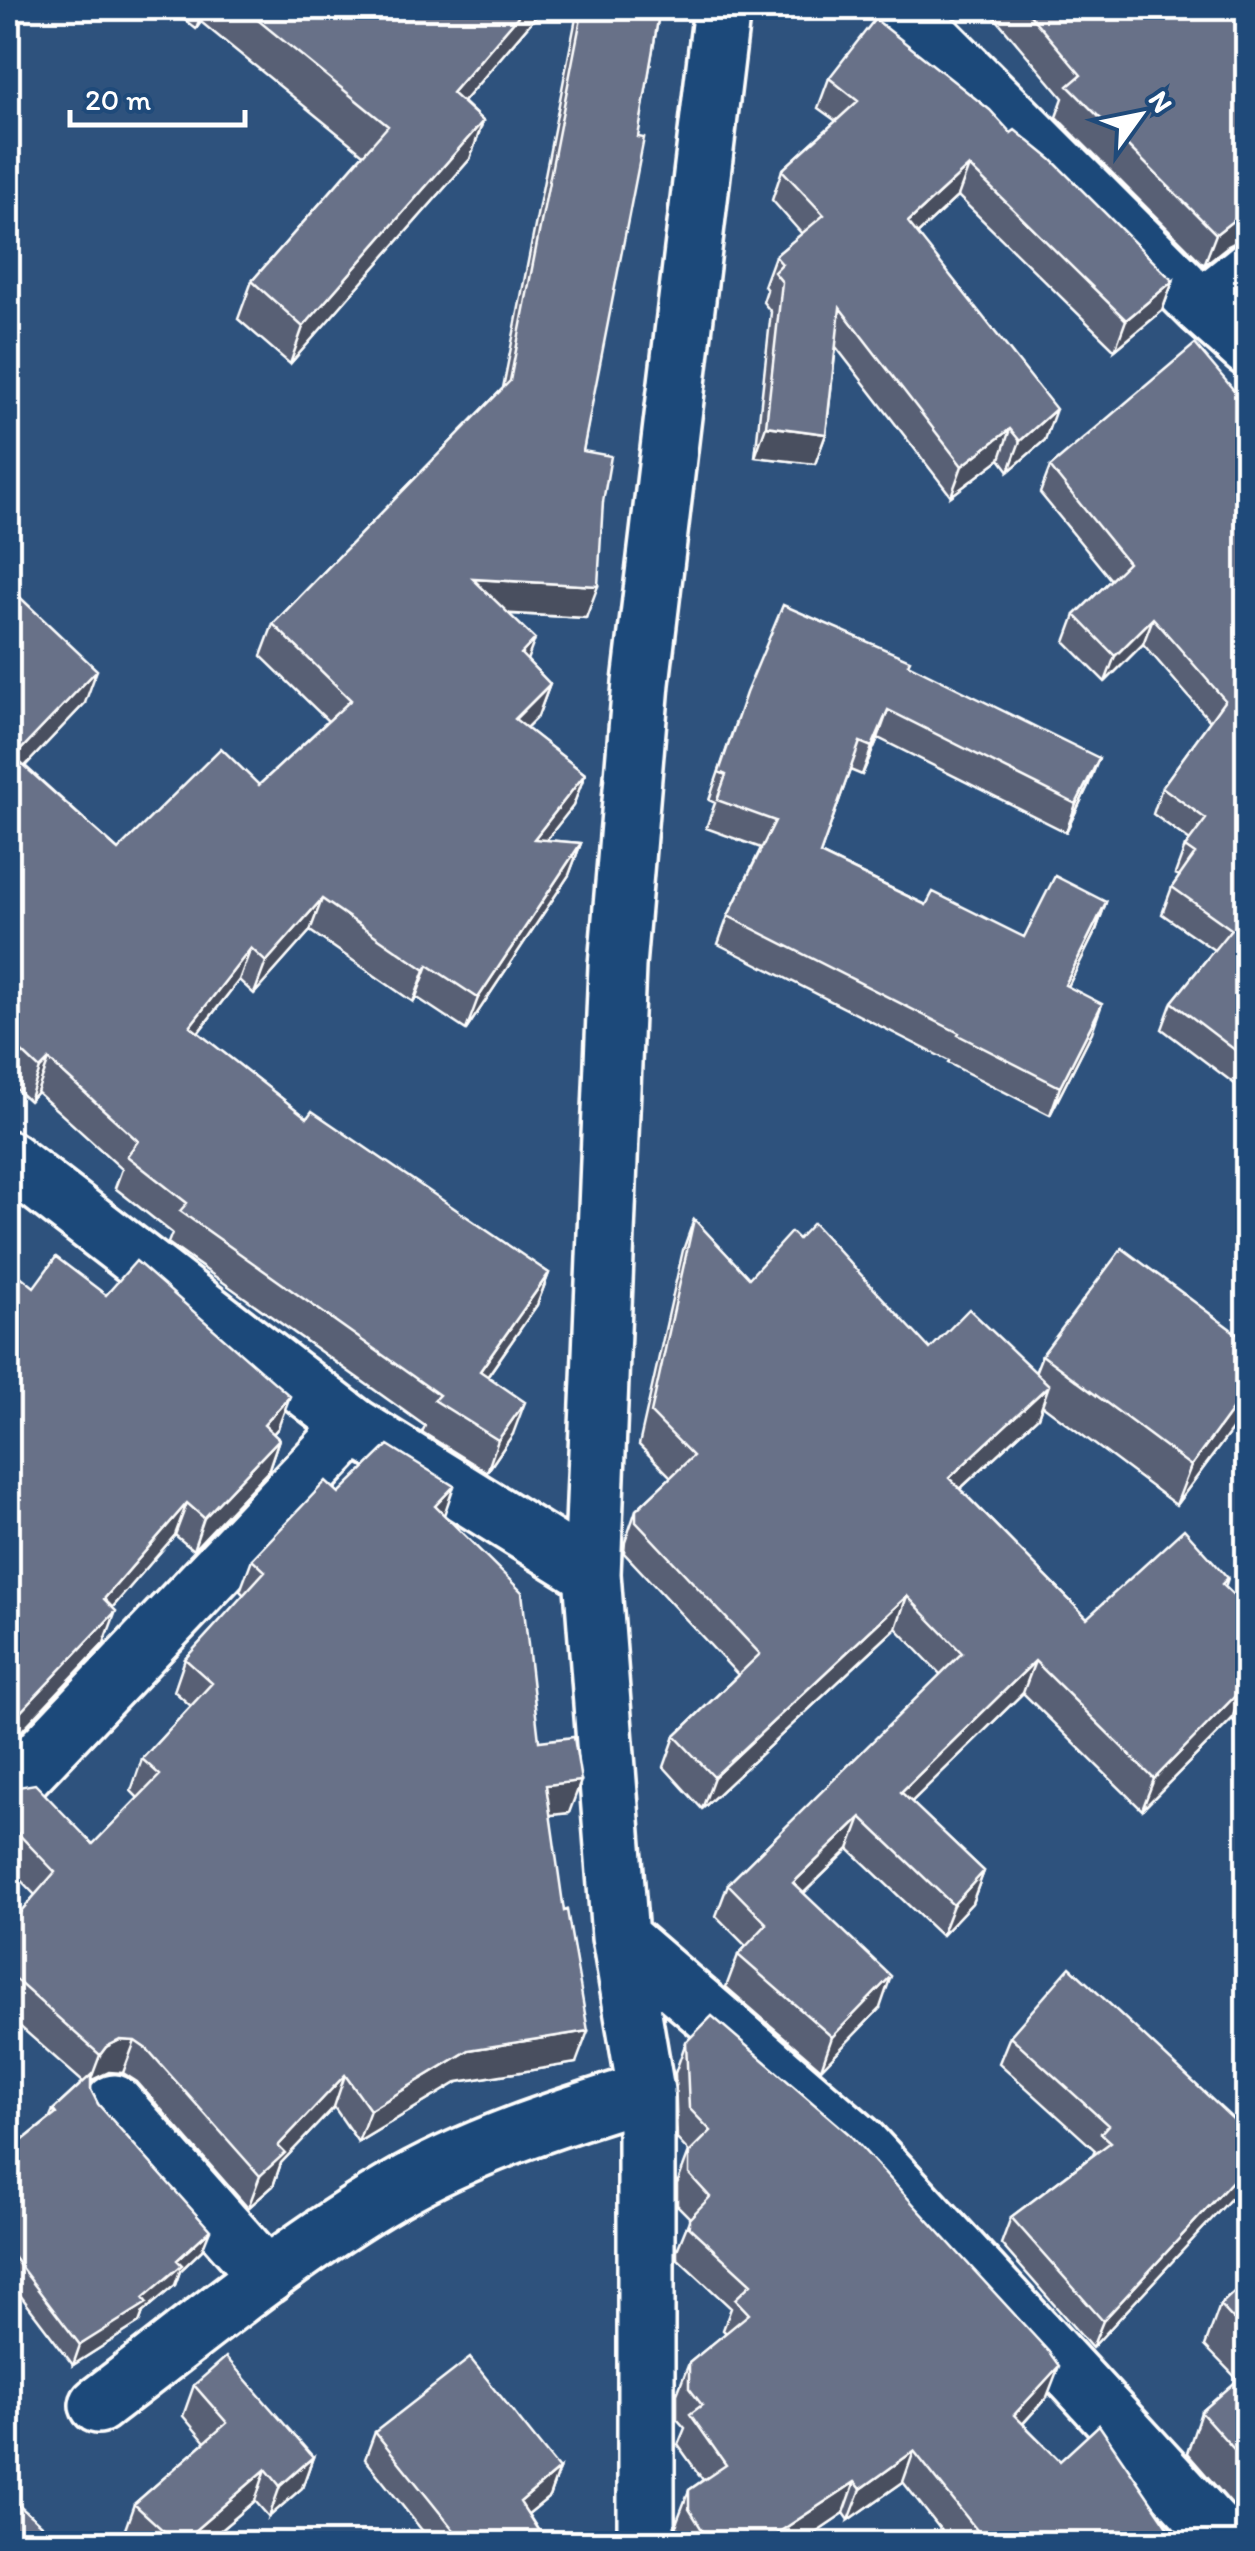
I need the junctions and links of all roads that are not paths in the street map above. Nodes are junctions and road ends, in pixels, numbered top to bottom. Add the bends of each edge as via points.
1 (722, 8) edge
2 (902, 8) edge
3 (1248, 270) edge
4 (1202, 307) junction
5 (1248, 348) edge
6 (8, 1159) edge
7 (354, 1426) junction
8 (592, 1574) junction
9 (8, 1790) edge
10 (620, 1938) junction
11 (646, 2091) junction
12 (114, 2103) dead end
13 (268, 2276) junction
14 (98, 2405) dead end
15 (646, 2544) edge
16 (1228, 2544) edge

1 - 8 street via 641,683 617,966
2 - 4 street
3 - 4 street
4 - 5 street
6 - 7 street
7 - 8 street
7 - 9 street
8 - 10 street
10 - 11 street
10 - 16 street via 859,2143
11 - 13 street via 519,2130 390,2193
11 - 15 street
12 - 13 street
13 - 14 street

